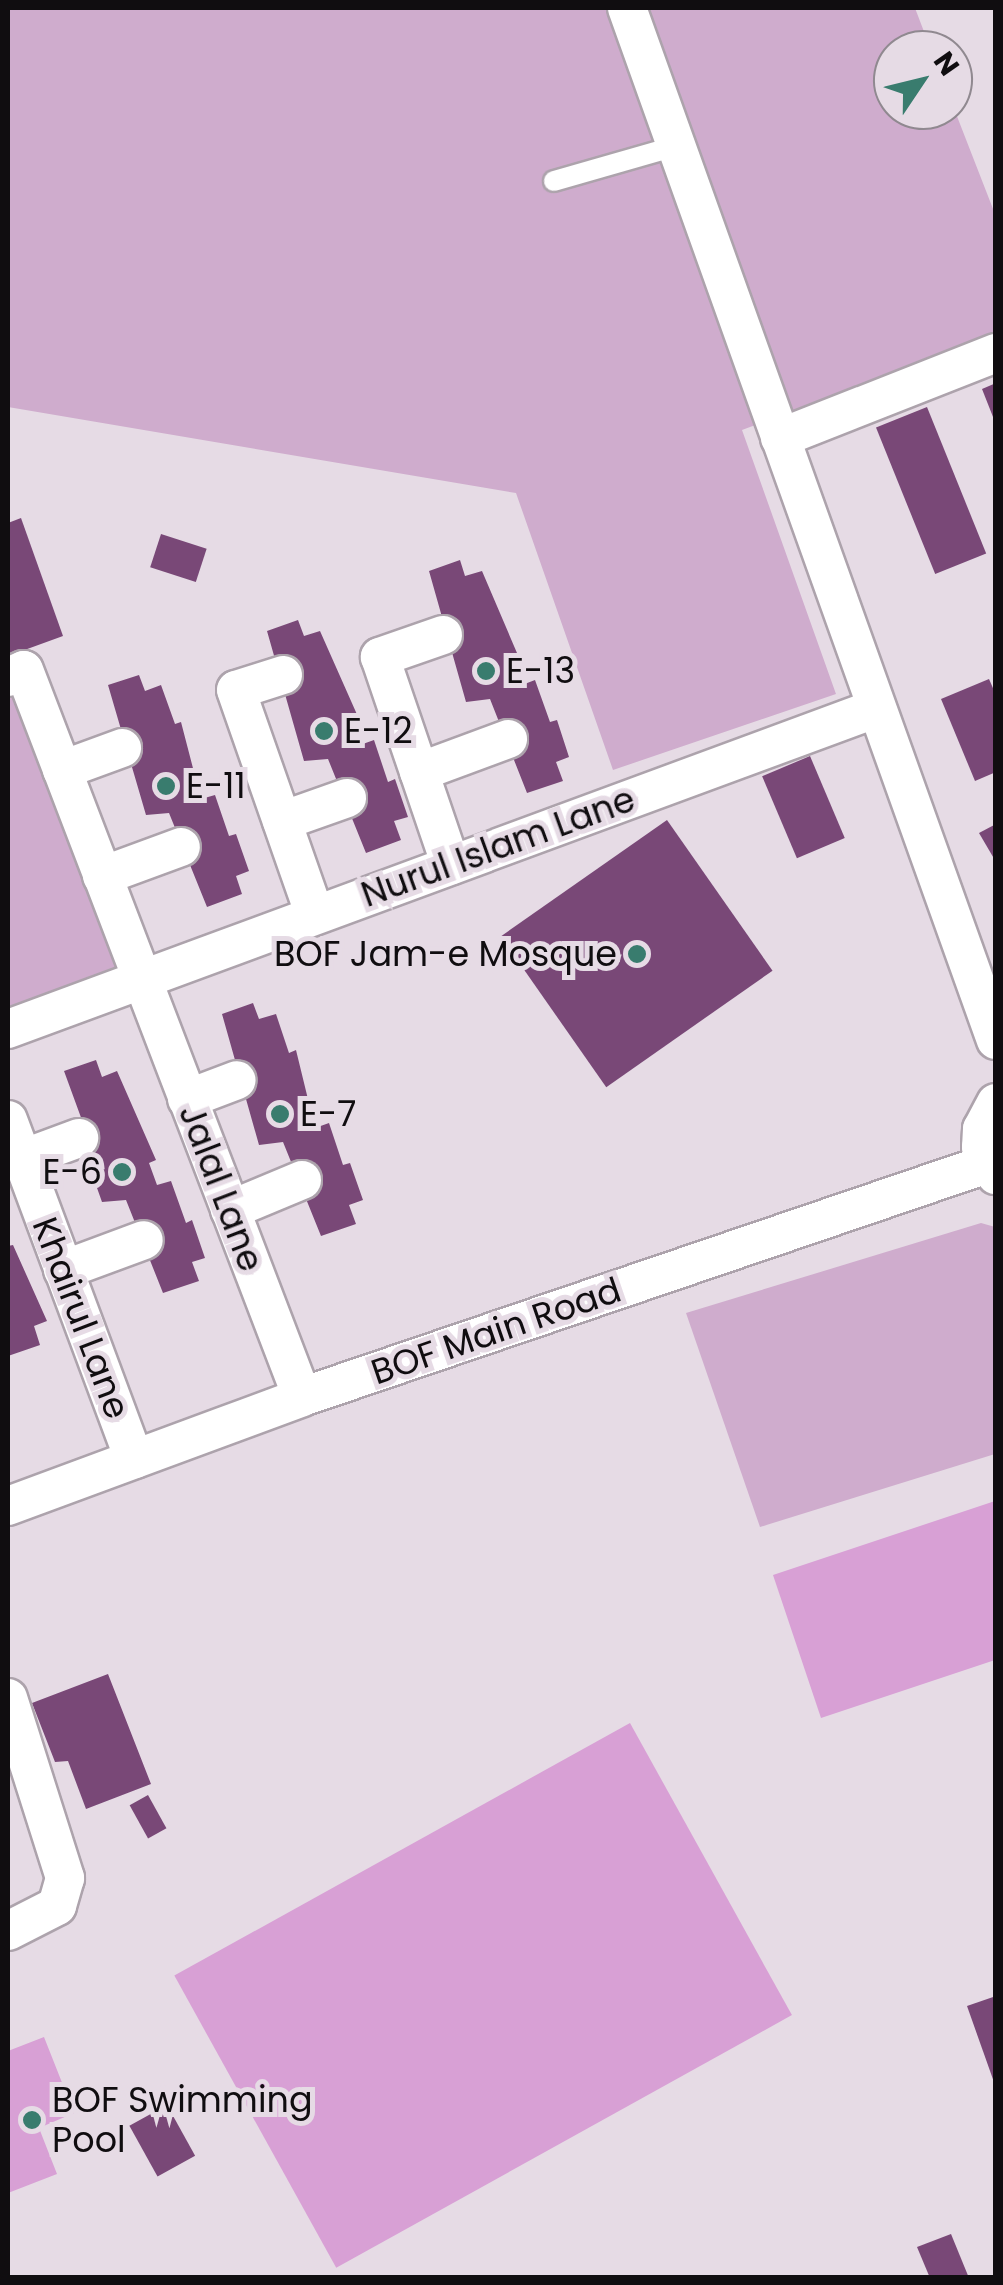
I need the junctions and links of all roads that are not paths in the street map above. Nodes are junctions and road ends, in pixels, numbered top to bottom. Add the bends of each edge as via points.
1 (627, 8) edge
2 (676, 146) junction
3 (554, 181) dead end
4 (996, 353) edge
5 (780, 438) junction
6 (442, 635) dead end
7 (283, 675) dead end
8 (8, 676) edge
9 (877, 708) junction
10 (508, 740) dead end
11 (122, 748) dead end
12 (62, 770) junction
13 (419, 772) junction
14 (347, 798) dead end
15 (282, 821) junction
16 (182, 848) dead end
17 (451, 865) junction
18 (102, 876) junction
19 (315, 915) junction
20 (983, 969) edge
21 (141, 980) junction
22 (8, 1029) edge
23 (996, 1040) edge
24 (237, 1080) dead end
25 (186, 1098) junction
26 (996, 1103) edge
27 (8, 1120) edge
28 (79, 1138) dead end
29 (22, 1159) junction
30 (991, 1169) edge
31 (302, 1180) dead end
32 (230, 1210) junction
33 (144, 1240) dead end
34 (63, 1270) junction
35 (302, 1398) junction
36 (134, 1459) junction
37 (8, 1506) edge
38 (8, 1698) edge
39 (8, 1930) edge

1 - 2 street
2 - 3 lane
2 - 5 street
4 - 5 street
5 - 9 street
6 - 13 street via 380,657
7 - 15 street via 236,690
8 - 12 street, Jalal Lane via 24,670
9 - 17 street, Nurul Islam Lane
9 - 20 street
10 - 13 street
11 - 12 street
12 - 18 street, Jalal Lane
13 - 17 street
14 - 15 street
15 - 19 street
16 - 18 street
17 - 19 street, Nurul Islam Lane
18 - 21 street, Jalal Lane
19 - 21 street, Nurul Islam Lane
20 - 23 street
21 - 22 street, Nurul Islam Lane
21 - 25 street, Jalal Lane
24 - 25 street
25 - 32 street, Jalal Lane
26 - 30 street via 982,1130
27 - 29 street, Khairul Lane
28 - 29 street
29 - 34 street, Khairul Lane
30 - 35 street, BOF Main Road
31 - 32 street
32 - 35 street, Jalal Lane
33 - 34 street
34 - 36 street, Khairul Lane
35 - 36 street, BOF Main Road
36 - 37 street, BOF Main Road
38 - 39 street via 65,1878 57,1906

